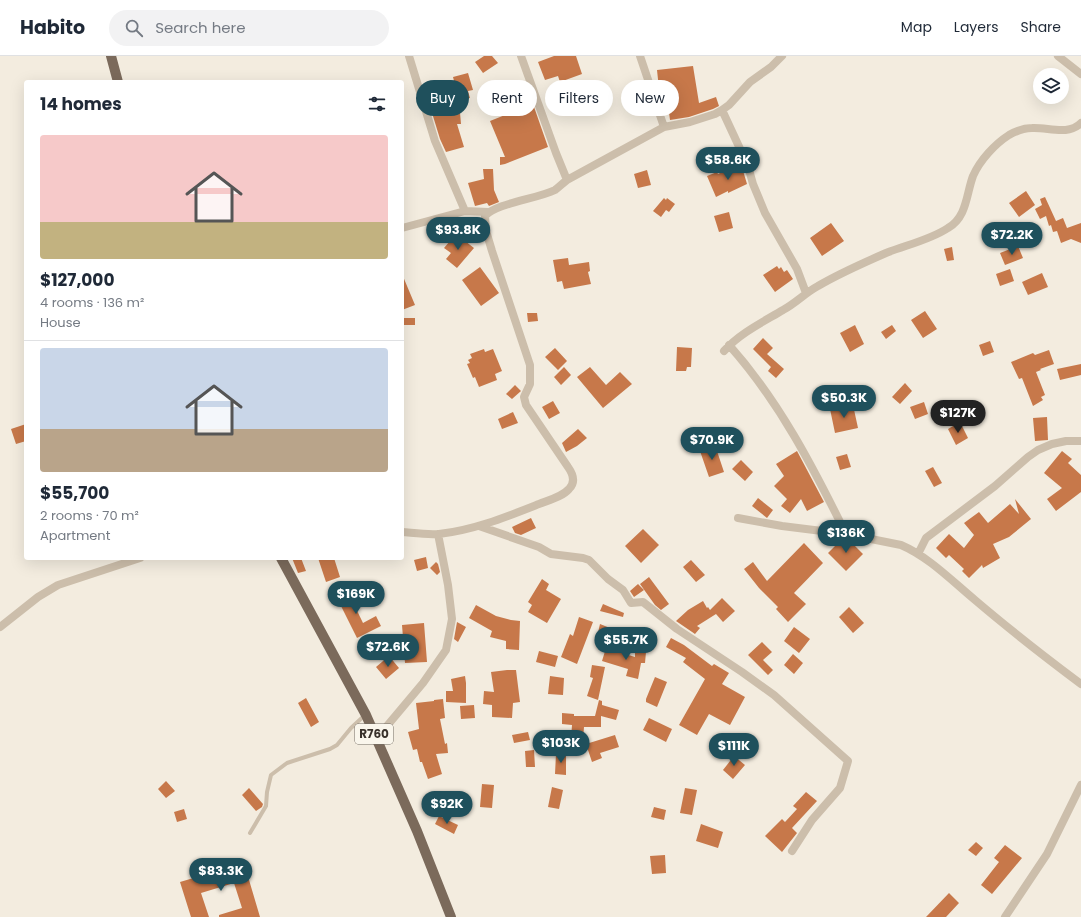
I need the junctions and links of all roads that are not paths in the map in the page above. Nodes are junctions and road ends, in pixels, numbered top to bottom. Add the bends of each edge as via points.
1 (111, 56) edge
2 (409, 56) edge
3 (521, 56) edge
4 (640, 56) edge
5 (782, 56) edge
6 (1058, 56) edge
7 (1081, 74) edge
8 (117, 80) edge
9 (722, 110) junction
10 (1081, 123) edge
11 (664, 127) junction
12 (567, 180) junction
13 (465, 211) junction
14 (488, 212) junction
15 (404, 227) edge
16 (806, 293) junction
17 (1081, 441) edge
18 (738, 518) dead end
19 (479, 526) junction
20 (404, 532) edge
21 (438, 534) junction
22 (846, 534) junction
23 (918, 554) junction
24 (134, 560) edge
25 (282, 560) edge
26 (0, 627) edge
27 (1081, 684) edge
28 (366, 715) junction
29 (376, 739) junction
30 (1081, 785) edge
31 (250, 833) dead end
32 (792, 851) dead end
33 (451, 917) edge
34 (1005, 917) edge

1 - 8 main road
2 - 13 street via 435,140
3 - 12 street
4 - 11 street
5 - 9 street via 750,82
6 - 7 street
9 - 11 street via 690,122
9 - 16 street via 766,213
10 - 16 street via 1063,131 1031,128 1008,136 996,145 979,165 971,181 962,214 949,228 837,276
11 - 12 street
12 - 14 street via 556,190
13 - 14 street
13 - 15 street
14 - 19 street via 485,221 488,237 530,365 530,384 524,397 526,405 568,467 573,481 570,488 560,496
16 - 22 street via 785,310 752,328 727,348 748,366 790,427
17 - 23 street via 1066,441 1038,450 926,538
18 - 22 street
19 - 21 street
19 - 32 street via 539,547 551,554 589,560 608,579 624,590 631,603 643,602 677,629 742,672 793,711 848,761 840,788 812,820
20 - 21 street
21 - 29 street via 452,619 446,650 423,683
22 - 23 street via 901,545
23 - 27 street
24 - 26 street via 58,585 38,597
25 - 28 main road, R760
28 - 29 main road, R760
28 - 31 lane via 337,745 287,763 271,775 266,806
29 - 33 main road, R760 via 417,831
30 - 34 street via 1047,854

